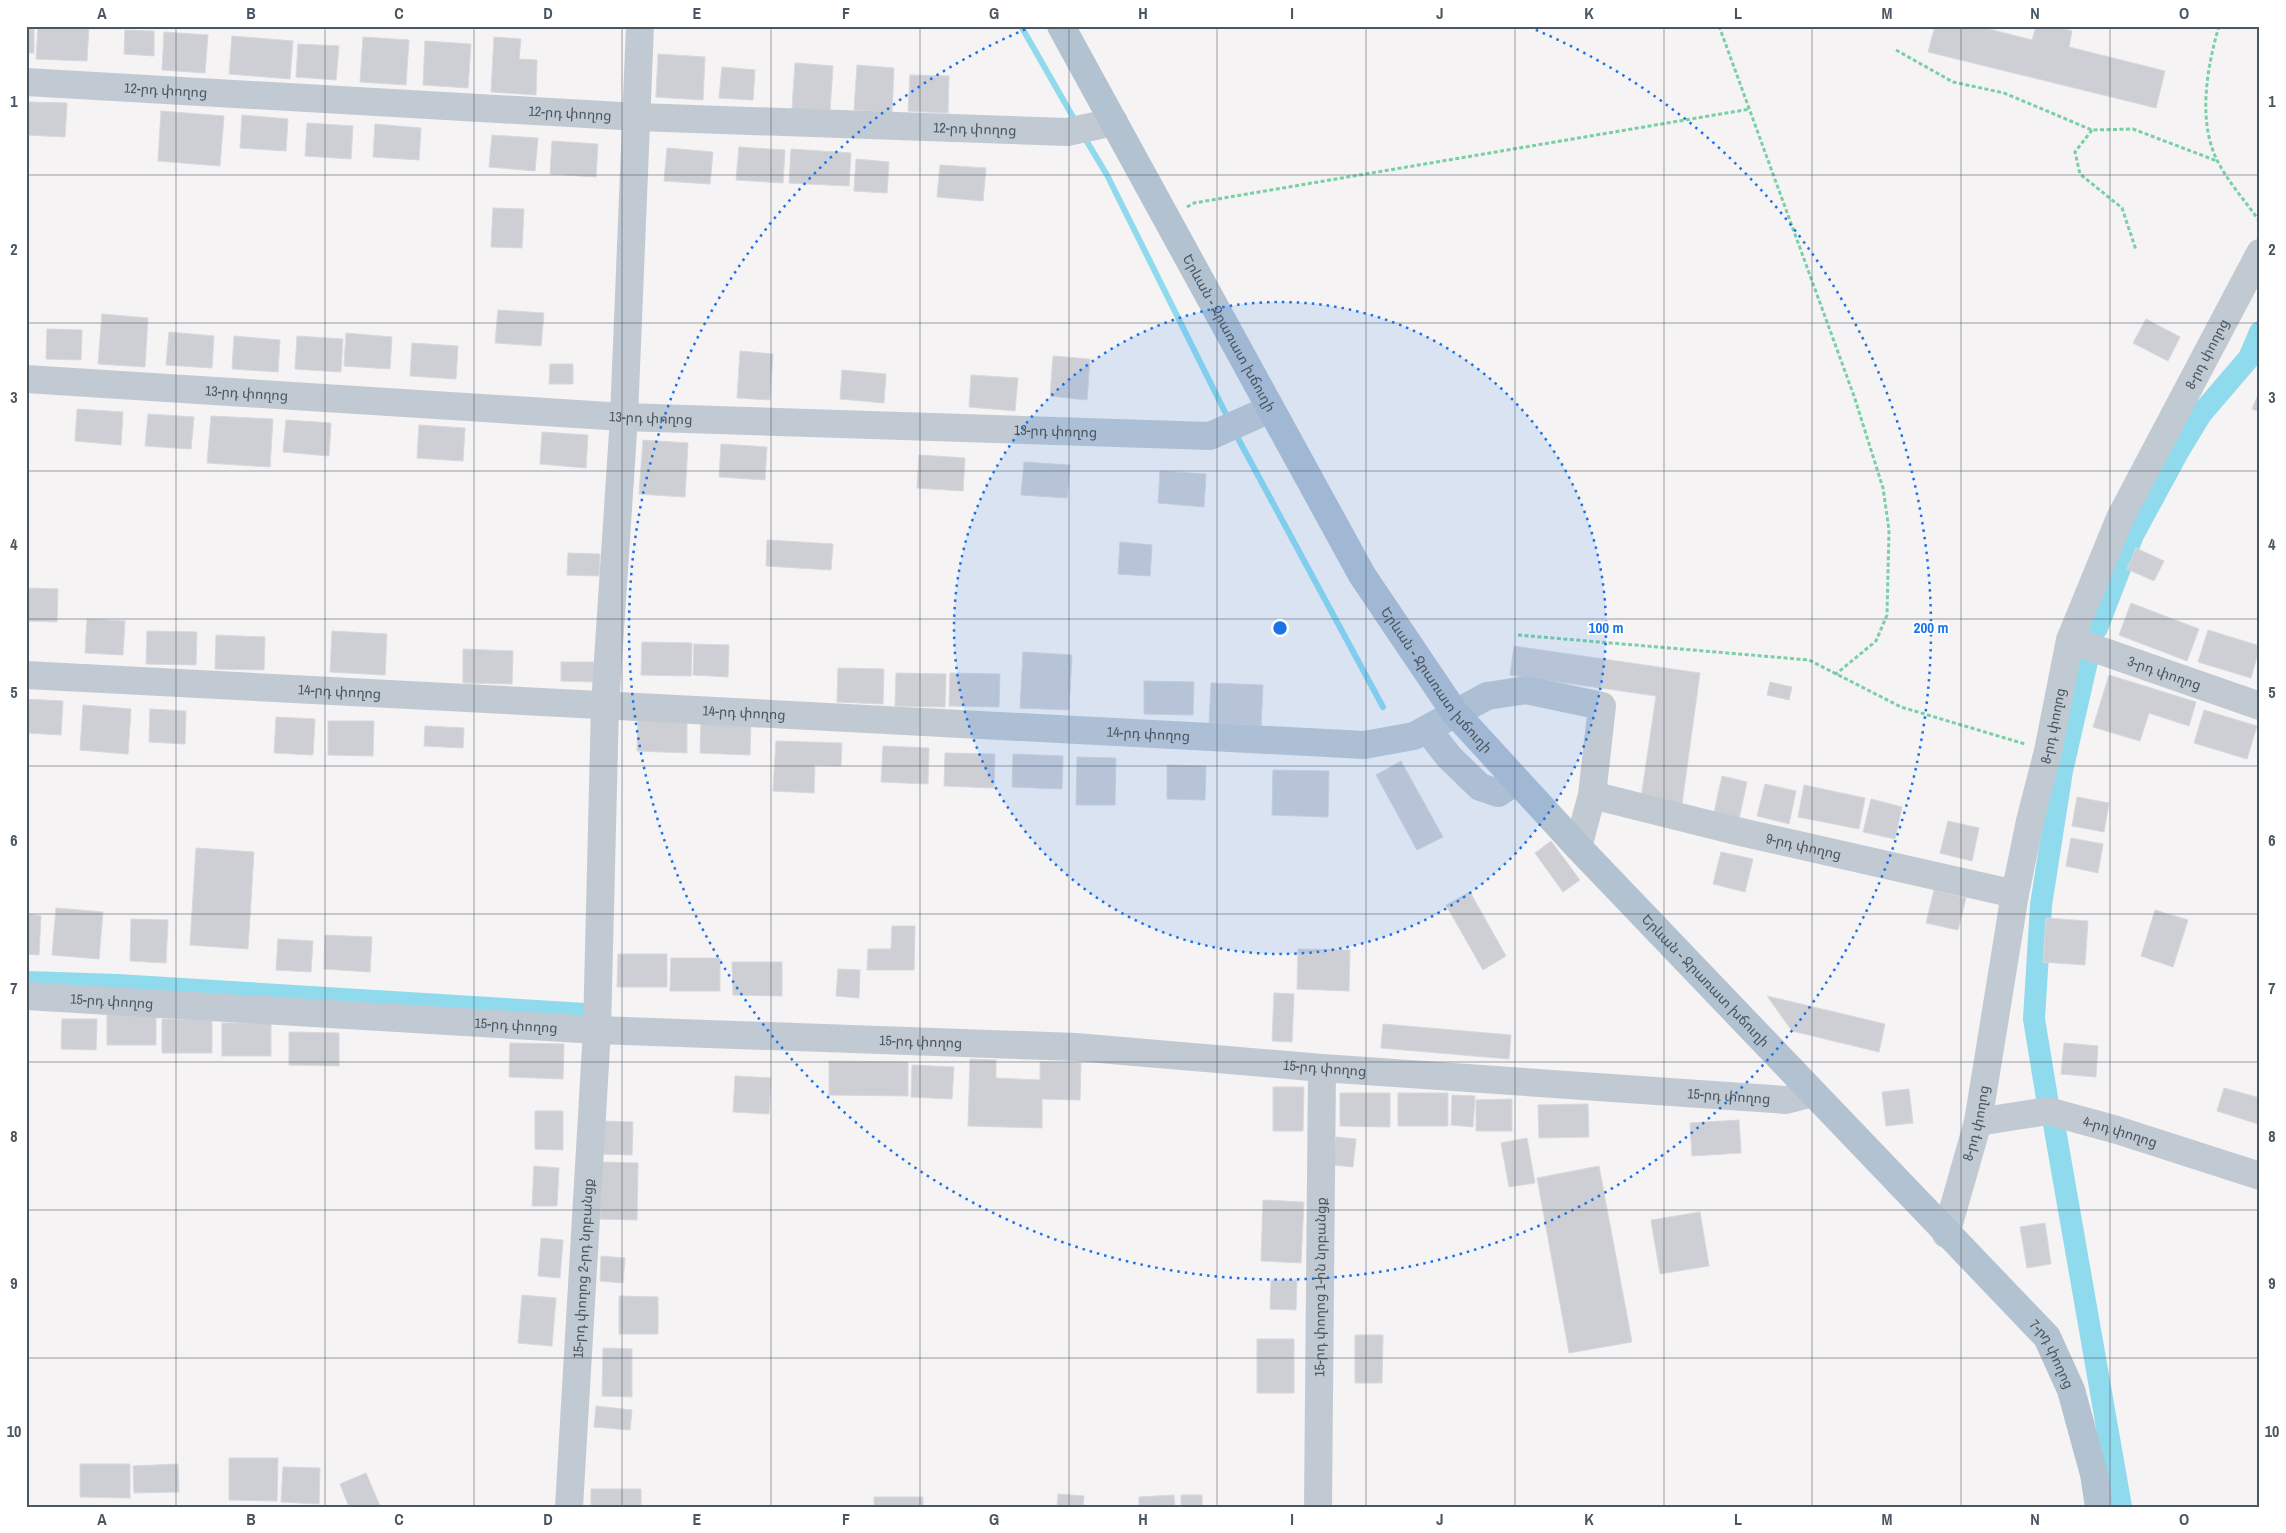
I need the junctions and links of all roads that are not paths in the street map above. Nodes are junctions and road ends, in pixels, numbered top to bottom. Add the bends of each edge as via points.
1 (640, 26) edge
2 (1062, 26) edge
3 (26, 82) edge
4 (638, 117) junction
5 (1108, 123) junction
6 (2260, 253) edge
7 (2252, 287) edge
8 (26, 379) edge
9 (1270, 408) junction
10 (624, 417) junction
11 (2070, 640) junction
12 (26, 675) edge
13 (605, 706) junction
14 (2260, 706) edge
15 (1455, 713) junction
16 (1427, 729) junction
17 (1516, 781) junction
18 (1592, 795) junction
19 (1578, 847) junction
20 (2015, 894) junction
21 (26, 996) edge
22 (597, 1030) junction
23 (1322, 1068) junction
24 (1813, 1093) junction
25 (1978, 1122) junction
26 (2260, 1176) edge
27 (1946, 1234) junction
28 (569, 1507) edge
29 (1318, 1507) edge
30 (2099, 1507) edge

1 - 4 street, 15-րդ փողոց 2-րդ նրբանցք
2 - 5 main road, Երևան - Ջրառատ խճուղի
3 - 4 street, 12-րդ փողոց
4 - 5 street, 12-րդ փողոց via 1067,132
4 - 10 street, 15-րդ փողոց 2-րդ նրբանցք
5 - 9 main road, Երևան - Ջրառատ խճուղի via 1166,218
6 - 7 street, 8-րդ փողոց
7 - 11 street, 8-րդ փողոց via 2120,518
8 - 10 street, 13-րդ փողոց
9 - 10 street, 13-րդ փողոց via 1210,436
9 - 15 main road, Երևան - Ջրառատ խճուղի via 1362,575
10 - 13 street, 15-րդ փողոց 2-րդ նրբանցք
11 - 14 street, 3-րդ փողոց
11 - 20 street, 8-րդ փողոց
12 - 13 street, 14-րդ փողոց
13 - 16 street, 14-րդ փողոց via 1364,745 1414,736
13 - 22 street, 15-րդ փողոց 2-րդ նրբանցք
15 - 16 street, 14-րդ փողոց
15 - 17 main road, Երևան - Ջրառատ խճուղի
15 - 18 street, 14-րդ փողոց via 1486,696 1526,690 1602,706
16 - 17 street via 1449,757 1480,787 1498,793
17 - 19 main road, Երևան - Ջրառատ խճուղի
18 - 19 street
18 - 20 street, 9-րդ փողոց
19 - 24 main road, Երևան - Ջրառատ խճուղի
20 - 25 street, 8-րդ փողոց
21 - 22 street, 15-րդ փողոց
22 - 23 street, 15-րդ փողոց via 1076,1047
22 - 28 street, 15-րդ փողոց 2-րդ նրբանցք
23 - 24 street, 15-րդ փողոց via 1786,1100
23 - 29 street, 15-րդ փողոց 1-ին նրբանցք
24 - 27 main road, Երևան - Ջրառատ խճուղի
25 - 26 street, 4-րդ փողոց via 2048,1111
25 - 27 street, 8-րդ փողոց
27 - 30 main road, 7-րդ փողոց via 2047,1337 2071,1390 2094,1474

